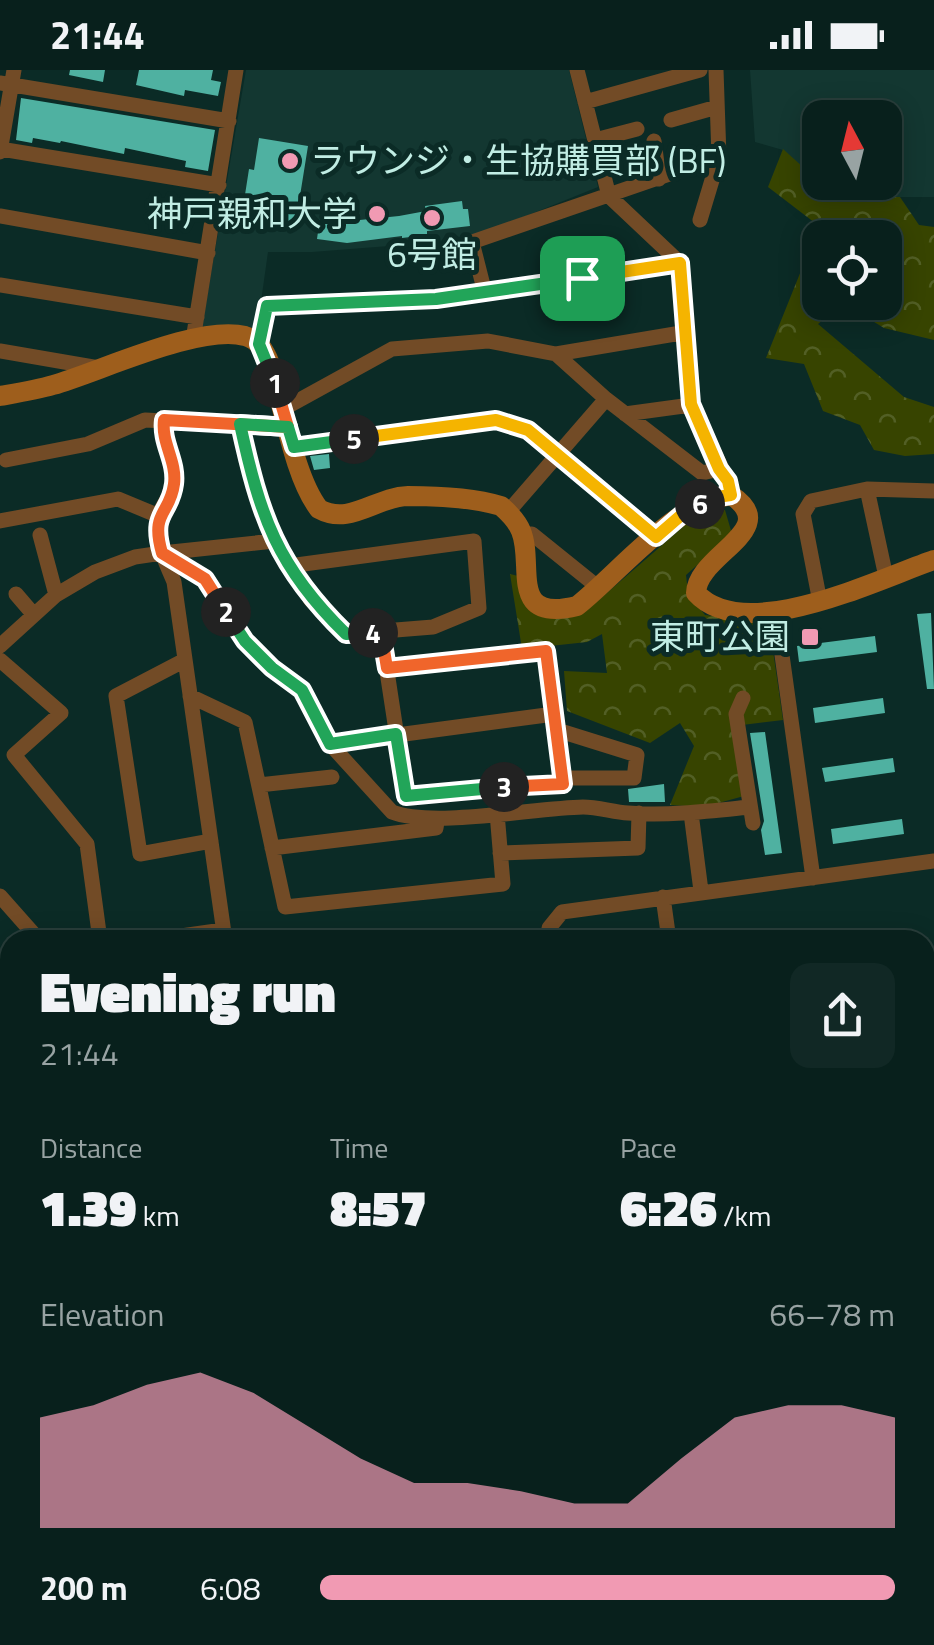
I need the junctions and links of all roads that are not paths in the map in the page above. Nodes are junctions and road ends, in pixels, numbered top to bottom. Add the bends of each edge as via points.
1 (236, 70) edge
2 (578, 70) edge
3 (700, 70) edge
4 (716, 70) edge
5 (8, 79) edge
6 (586, 102) junction
7 (717, 106) junction
8 (671, 120) dead end
9 (229, 121) junction
10 (637, 129) dead end
11 (595, 140) junction
12 (654, 141) dead end
13 (0, 150) edge
14 (719, 157) junction
15 (658, 178) junction
16 (219, 186) junction
17 (609, 196) junction
18 (0, 216) edge
19 (700, 220) dead end
20 (208, 253) junction
21 (680, 263) junction
22 (0, 286) edge
23 (485, 293) junction
24 (197, 318) junction
25 (687, 332) junction
26 (194, 340) junction
27 (259, 344) junction
28 (0, 351) edge
29 (556, 354) junction
30 (99, 368) junction
31 (0, 396) edge
32 (606, 399) junction
33 (691, 404) junction
34 (625, 414) junction
35 (164, 420) junction
36 (240, 424) junction
37 (288, 428) junction
38 (558, 455) junction
39 (6, 460) dead end
40 (719, 469) junction
41 (866, 489) junction
42 (934, 491) edge
43 (731, 495) junction
44 (508, 512) junction
45 (159, 516) junction
46 (0, 521) edge
47 (522, 534) junction
48 (40, 535) dead end
49 (656, 537) junction
50 (274, 540) junction
51 (162, 553) junction
52 (934, 560) edge
53 (886, 577) junction
54 (599, 588) junction
55 (16, 594) dead end
56 (56, 595) junction
57 (310, 599) dead end
58 (820, 602) junction
59 (776, 612) junction
60 (34, 615) junction
61 (381, 632) junction
62 (0, 648) edge
63 (185, 660) junction
64 (387, 668) junction
65 (190, 696) junction
66 (743, 698) dead end
67 (555, 722) junction
68 (396, 734) junction
69 (330, 744) junction
70 (332, 778) dead end
71 (562, 778) junction
72 (258, 785) junction
73 (497, 812) junction
74 (639, 813) junction
75 (691, 813) junction
76 (437, 818) junction
77 (211, 842) junction
78 (272, 848) junction
79 (500, 853) junction
80 (934, 862) edge
81 (813, 878) junction
82 (701, 891) junction
83 (0, 896) edge
84 (663, 897) junction
85 (30, 930) edge
86 (99, 930) edge
87 (223, 930) edge
88 (549, 930) edge
89 (668, 930) edge

1 - 9 street
2 - 6 street
3 - 6 street
4 - 7 street
5 - 9 street
5 - 13 street
6 - 11 street
7 - 8 street
7 - 14 street
9 - 16 street
10 - 11 street
11 - 17 street
12 - 15 street
13 - 16 street
14 - 15 street
14 - 19 street
15 - 17 street
16 - 20 street
17 - 21 street
17 - 23 street via 472,242
18 - 20 street
20 - 24 street
21 - 23 street
21 - 25 street
22 - 24 street
23 - 27 street via 267,306
24 - 26 street
25 - 29 street
25 - 33 street
26 - 27 street via 234,335
26 - 30 street
27 - 37 street
28 - 30 street
29 - 32 street
29 - 37 street via 488,341 392,350
30 - 31 street
32 - 34 street
32 - 38 street
33 - 34 street
33 - 40 street
34 - 40 street via 702,473
35 - 36 street
35 - 39 street
35 - 45 street via 174,487
36 - 37 street
36 - 50 street
37 - 38 street via 496,420 528,430
37 - 44 street via 314,503 331,516 407,496 492,503
38 - 44 street
38 - 49 street
40 - 43 street
41 - 42 street
41 - 53 street
41 - 58 street via 810,502 804,514
43 - 49 street via 686,511
43 - 59 street via 749,519 742,535 696,581 696,594 707,606 729,612
44 - 47 street
45 - 46 street via 118,499
45 - 51 street
47 - 54 street via 532,534
47 - 54 street via 525,585 534,600 559,610 578,606
48 - 56 street
49 - 54 street
50 - 51 street
50 - 61 street via 289,566 474,541 478,608 433,627
51 - 56 street via 96,572
51 - 63 street via 174,582
51 - 69 street via 205,579 245,641 302,690
52 - 53 street
53 - 58 street
55 - 60 street
56 - 60 street
57 - 61 street via 346,634
58 - 59 street
59 - 81 street
60 - 62 street
61 - 64 street
62 - 86 street via 61,713 14,755 87,844
63 - 65 street
63 - 77 street via 116,696 140,854
64 - 67 street via 546,651
64 - 68 street
65 - 72 street via 245,722
65 - 77 street
66 - 75 street via 736,714 752,815
67 - 68 street
67 - 71 street
67 - 71 street via 637,755 634,778
68 - 69 street
68 - 71 street via 406,796 563,784
69 - 76 street via 392,812
70 - 72 street
72 - 78 street
73 - 74 street via 587,807
73 - 76 street
73 - 79 street
74 - 75 street
74 - 79 street via 638,848
75 - 82 street
76 - 78 street via 436,828
77 - 87 street
78 - 79 street via 284,907 503,884
80 - 81 street
81 - 82 street
82 - 84 street
83 - 85 street
84 - 88 street via 562,912
84 - 89 street

